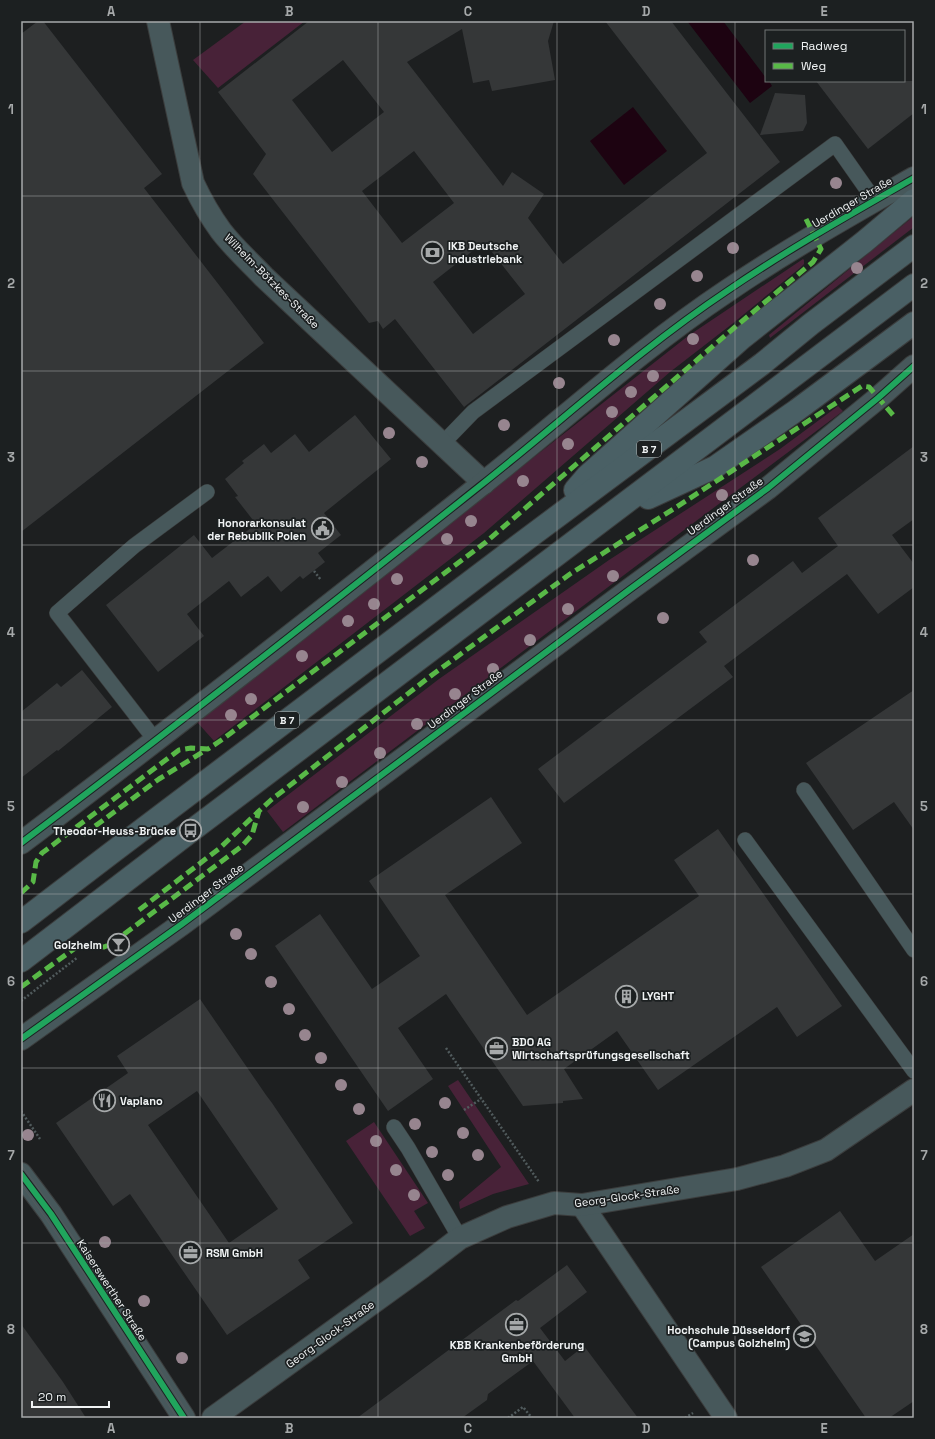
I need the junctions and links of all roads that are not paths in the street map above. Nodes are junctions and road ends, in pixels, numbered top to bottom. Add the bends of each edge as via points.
1 (158, 21) edge
2 (914, 178) edge
3 (914, 200) edge
4 (875, 201) junction
5 (914, 246) edge
6 (914, 284) edge
7 (914, 323) edge
8 (914, 366) edge
9 (442, 444) junction
10 (484, 483) junction
11 (207, 492) dead end
12 (605, 519) junction
13 (535, 533) junction
14 (156, 741) junction
15 (804, 790) dead end
16 (745, 840) dead end
17 (21, 843) edge
18 (21, 922) edge
19 (914, 950) edge
20 (21, 961) edge
21 (21, 1039) edge
22 (914, 1071) edge
23 (914, 1090) edge
24 (394, 1127) dead end
25 (21, 1174) edge
26 (582, 1205) junction
27 (460, 1238) junction
28 (184, 1418) edge
29 (213, 1418) edge
30 (726, 1418) edge

1 - 9 street, Wilhelm-Bötzkes-Straße via 193,183 204,206 222,232 264,277
2 - 4 street, Uerdinger Straße
3 - 13 main road via 742,338 588,476
4 - 9 lane via 835,144 473,412
4 - 10 street, Uerdinger Straße via 727,290 601,386
5 - 13 main road, B 7 via 762,364
6 - 12 main road, B 7
7 - 12 main road via 715,467
8 - 21 street, Uerdinger Straße via 768,488 182,924
9 - 10 street, Wilhelm-Bötzkes-Straße
10 - 14 street, Uerdinger Straße
11 - 14 lane via 134,546 57,613
12 - 20 main road, B 7
13 - 18 main road, B 7
14 - 17 street, Uerdinger Straße
15 - 19 lane
16 - 22 lane
23 - 26 street, Georg-Glock-Straße via 826,1150 785,1166 737,1180
24 - 27 lane
25 - 28 street, Kaiserswerther Straße via 51,1214
26 - 27 street, Georg-Glock-Straße via 554,1203 507,1217
26 - 30 street
27 - 29 street, Georg-Glock-Straße

